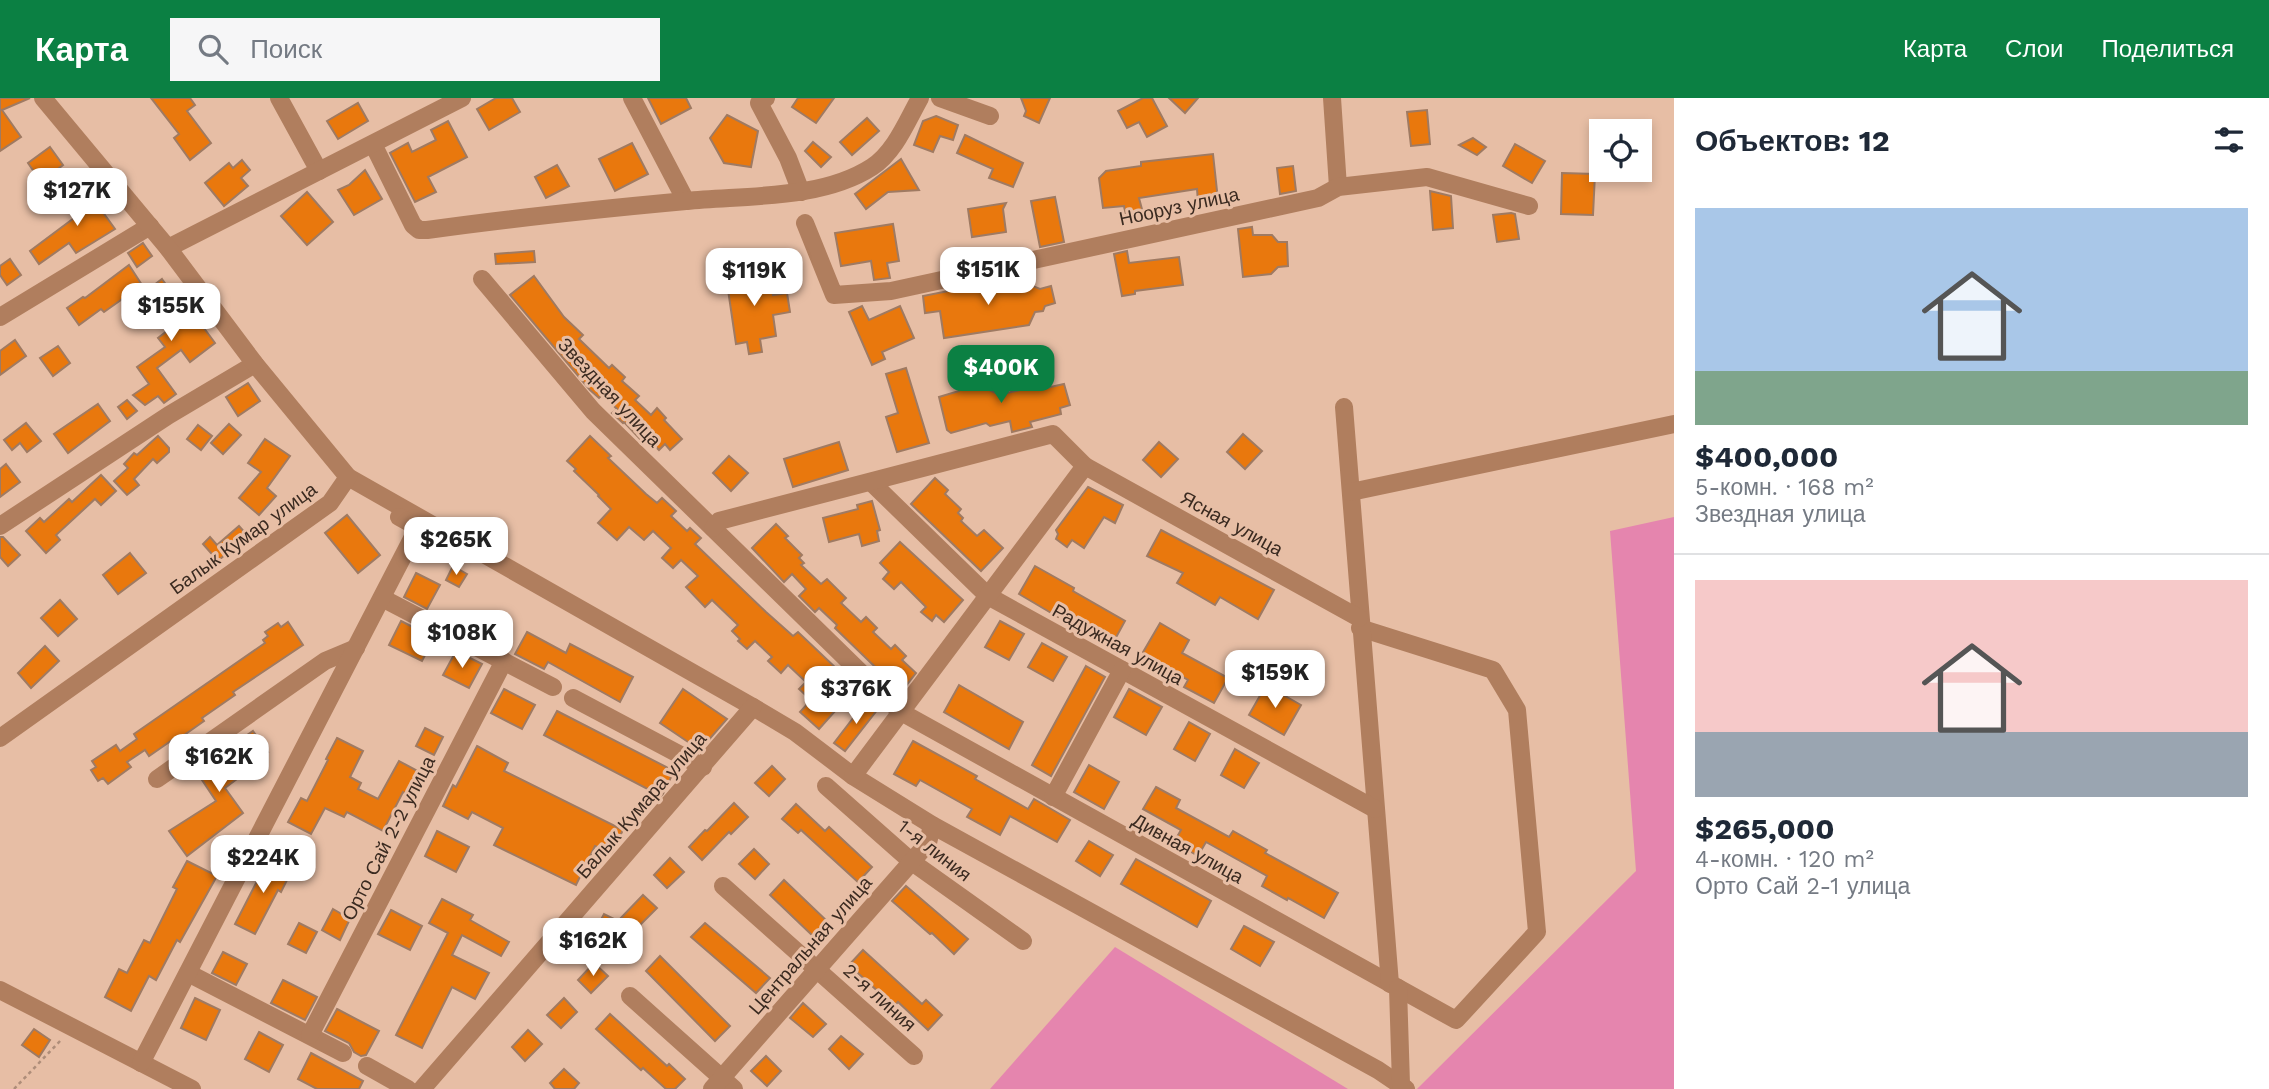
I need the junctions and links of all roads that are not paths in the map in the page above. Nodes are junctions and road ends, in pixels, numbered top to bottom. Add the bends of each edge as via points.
1 (43, 98) edge
2 (279, 98) edge
3 (462, 98) edge
4 (632, 98) edge
5 (766, 98) edge
6 (920, 98) edge
7 (940, 98) edge
8 (1332, 98) edge
9 (990, 116) dead end
10 (373, 144) junction
11 (319, 171) junction
12 (1338, 187) junction
13 (802, 192) junction
14 (686, 201) junction
15 (1529, 206) dead end
16 (805, 223) dead end
17 (150, 226) junction
18 (168, 248) junction
19 (482, 279) dead end
20 (0, 317) edge
21 (255, 364) junction
22 (1344, 407) dead end
23 (1674, 424) edge
24 (1085, 466) junction
25 (345, 481) junction
26 (871, 482) junction
27 (1351, 492) junction
28 (0, 526) edge
29 (713, 528) junction
30 (988, 596) junction
31 (382, 598) junction
32 (1360, 623) junction
33 (356, 648) junction
34 (503, 661) junction
35 (1122, 670) junction
36 (553, 687) dead end
37 (573, 698) dead end
38 (753, 707) junction
39 (901, 712) junction
40 (0, 738) edge
41 (703, 767) junction
42 (853, 776) junction
43 (157, 779) dead end
44 (826, 786) dead end
45 (1053, 797) junction
46 (1375, 809) junction
47 (932, 825) junction
48 (912, 862) junction
49 (723, 886) dead end
50 (1023, 941) dead end
51 (816, 969) junction
52 (188, 973) junction
53 (1394, 986) junction
54 (0, 990) edge
55 (630, 996) dead end
56 (1456, 1020) joint
57 (310, 1035) junction
58 (343, 1053) dead end
59 (914, 1056) dead end
60 (141, 1063) junction
61 (367, 1066) dead end
62 (722, 1085) edge
63 (1404, 1087) edge
64 (192, 1089) edge
65 (408, 1089) edge
66 (422, 1089) edge

1 - 17 street
2 - 11 street
3 - 10 street
4 - 14 street
5 - 13 street via 759,103
6 - 13 street via 886,156 873,167
7 - 9 street
8 - 12 street
10 - 11 street
10 - 14 street via 419,230
11 - 18 street
12 - 15 street, Нооруз улица via 1427,177
12 - 16 street, Нооруз улица via 1318,198 891,291 834,295
13 - 14 street
17 - 18 street
17 - 20 street
18 - 21 street
19 - 29 street, Звездная улица via 593,411
21 - 25 street
21 - 28 street
22 - 27 street
23 - 27 street
24 - 26 street via 1053,434
24 - 30 street
24 - 32 street, Ясная улица
25 - 31 street via 417,527
25 - 38 street
25 - 40 street, Балык Кумар улица via 330,503
26 - 29 street via 719,521
26 - 30 street
27 - 32 street
29 - 39 street, Звездная улица
30 - 35 street, Радужная улица
30 - 39 street
31 - 33 street
31 - 34 street
32 - 46 street
32 - 56 street, Ясная улица via 1493,670 1517,710 1537,932
33 - 43 street via 325,661
33 - 52 street
34 - 36 street
34 - 57 street, Орто Сай 2-2 улица
35 - 45 street
35 - 46 street, Радужная улица
37 - 41 street
38 - 41 street, Балык Кумара улица
38 - 42 street
39 - 42 street
39 - 45 street, Дивная улица
41 - 66 street, Балык Кумара улица
42 - 47 street
44 - 48 street, 1-я линия
45 - 53 street, Дивная улица
46 - 53 street
47 - 48 street, Центральная улица via 928,843
47 - 63 street
48 - 50 street, 1-я линия
48 - 51 street, Центральная улица
49 - 51 street, 2-я линия
51 - 59 street, 2-я линия
51 - 62 street, Центральная улица
52 - 57 street
52 - 60 street
53 - 56 street, Дивная улица
53 - 63 street
54 - 60 street
55 - 62 street
57 - 58 street
60 - 64 street
61 - 65 street

